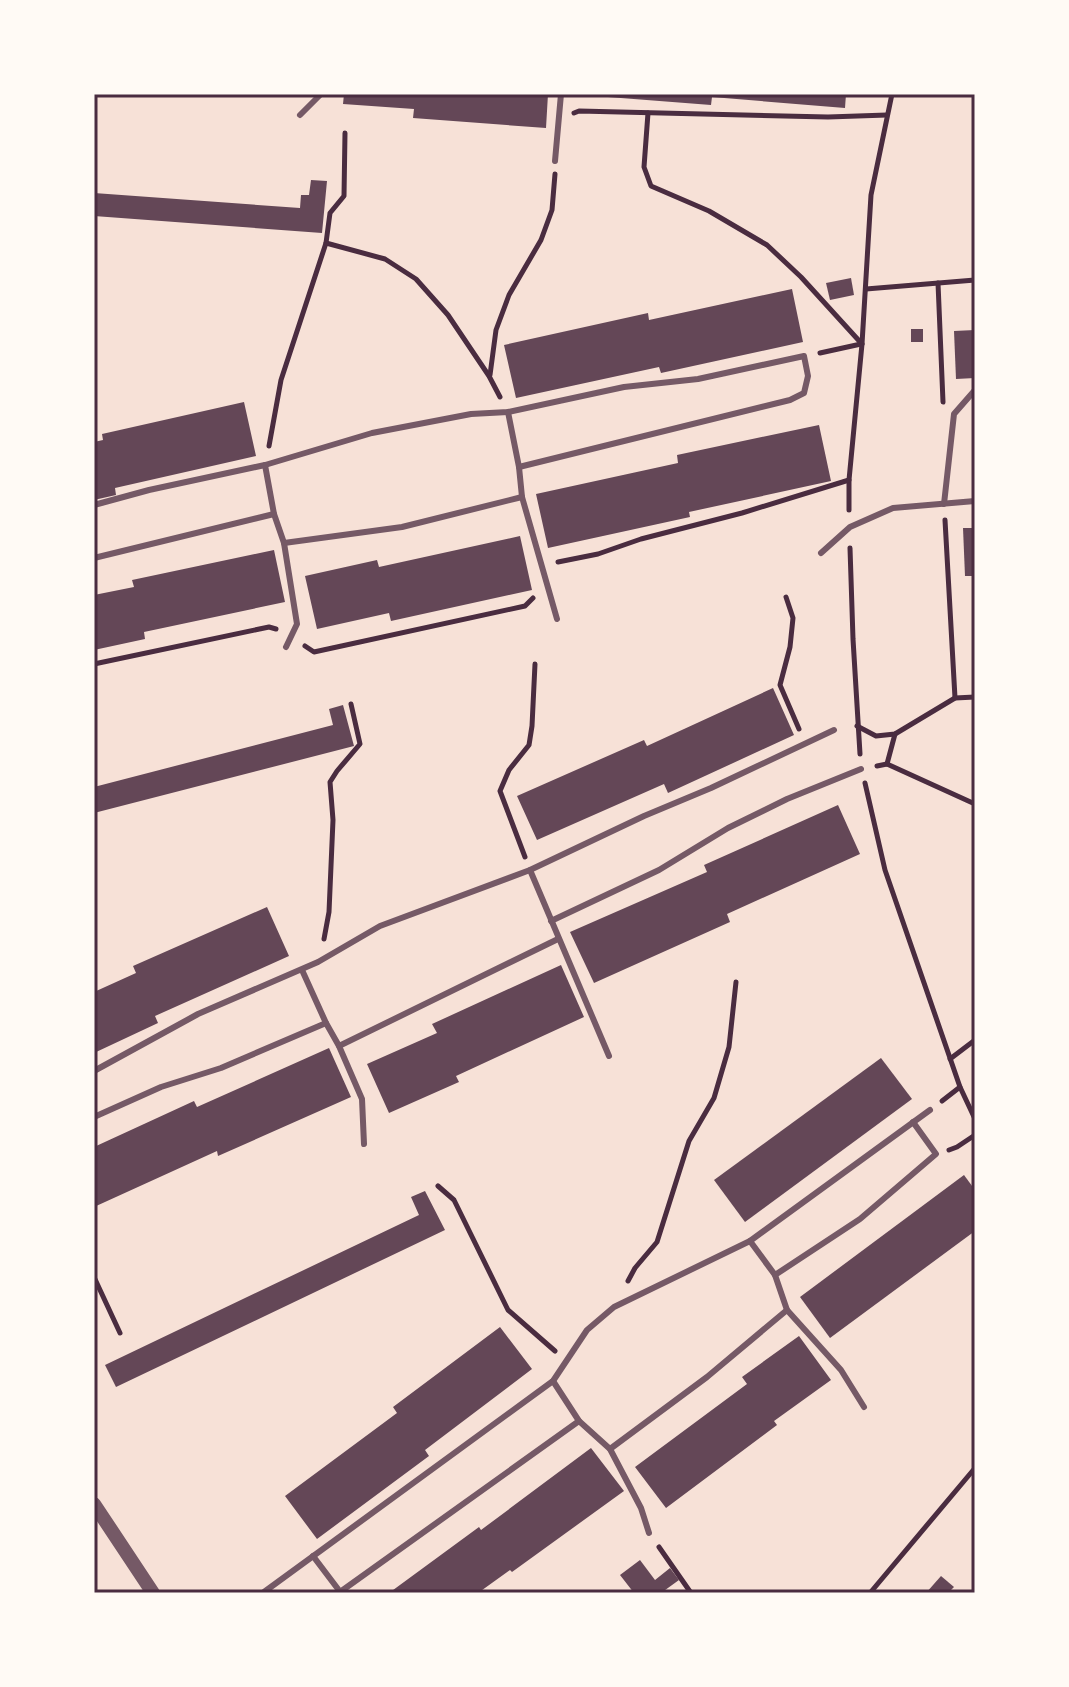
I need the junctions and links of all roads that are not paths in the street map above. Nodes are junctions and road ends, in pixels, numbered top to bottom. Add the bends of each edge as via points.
1 (321, 94) edge
2 (561, 94) edge
3 (300, 115) dead end
4 (555, 161) road end
5 (975, 390) edge
6 (508, 412) junction
7 (265, 465) junction
8 (519, 467) junction
9 (522, 497) junction
10 (975, 501) edge
11 (944, 504) junction
12 (94, 505) edge
13 (274, 514) junction
14 (284, 543) junction
15 (821, 553) dead end
16 (94, 558) edge
17 (557, 619) dead end
18 (286, 647) dead end
19 (834, 730) dead end
20 (861, 769) road end
21 (530, 870) junction
22 (551, 921) junction
23 (558, 939) junction
24 (302, 970) junction
25 (326, 1023) junction
26 (339, 1046) junction
27 (609, 1056) dead end
28 (94, 1071) edge
29 (930, 1110) dead end
30 (94, 1117) edge
31 (913, 1122) junction
32 (364, 1144) dead end
33 (750, 1241) junction
34 (775, 1275) junction
35 (787, 1310) junction
36 (553, 1381) junction
37 (864, 1407) dead end
38 (579, 1421) junction
39 (610, 1449) junction
40 (94, 1504) edge
41 (649, 1533) road end
42 (313, 1556) junction
43 (264, 1592) edge
44 (153, 1593) edge
45 (340, 1593) edge

1 - 3 lane
2 - 4 lane
5 - 11 lane via 954,414
6 - 7 lane via 372,433
6 - 8 lane
6 - 8 lane via 804,356 804,393 790,400
7 - 12 lane
7 - 13 lane
8 - 9 lane
9 - 14 lane via 402,527
9 - 17 lane
10 - 11 lane
11 - 15 lane via 893,508 850,527
13 - 14 lane
13 - 16 lane
14 - 18 lane via 297,624
19 - 21 lane
20 - 22 lane via 787,799 659,870
21 - 22 lane
21 - 24 lane via 380,926
22 - 23 lane
23 - 26 lane
23 - 27 lane
24 - 25 lane
24 - 28 lane via 198,1014
25 - 26 lane
25 - 30 lane
26 - 32 lane via 362,1099
29 - 31 lane
31 - 33 lane
31 - 34 lane via 936,1154 860,1219
33 - 34 lane
33 - 36 lane via 614,1307 587,1330
34 - 35 lane
35 - 37 lane via 841,1370
35 - 39 lane
36 - 38 lane
36 - 42 lane
38 - 39 lane
38 - 45 lane
39 - 41 lane
40 - 44 street
42 - 43 lane
42 - 45 lane

